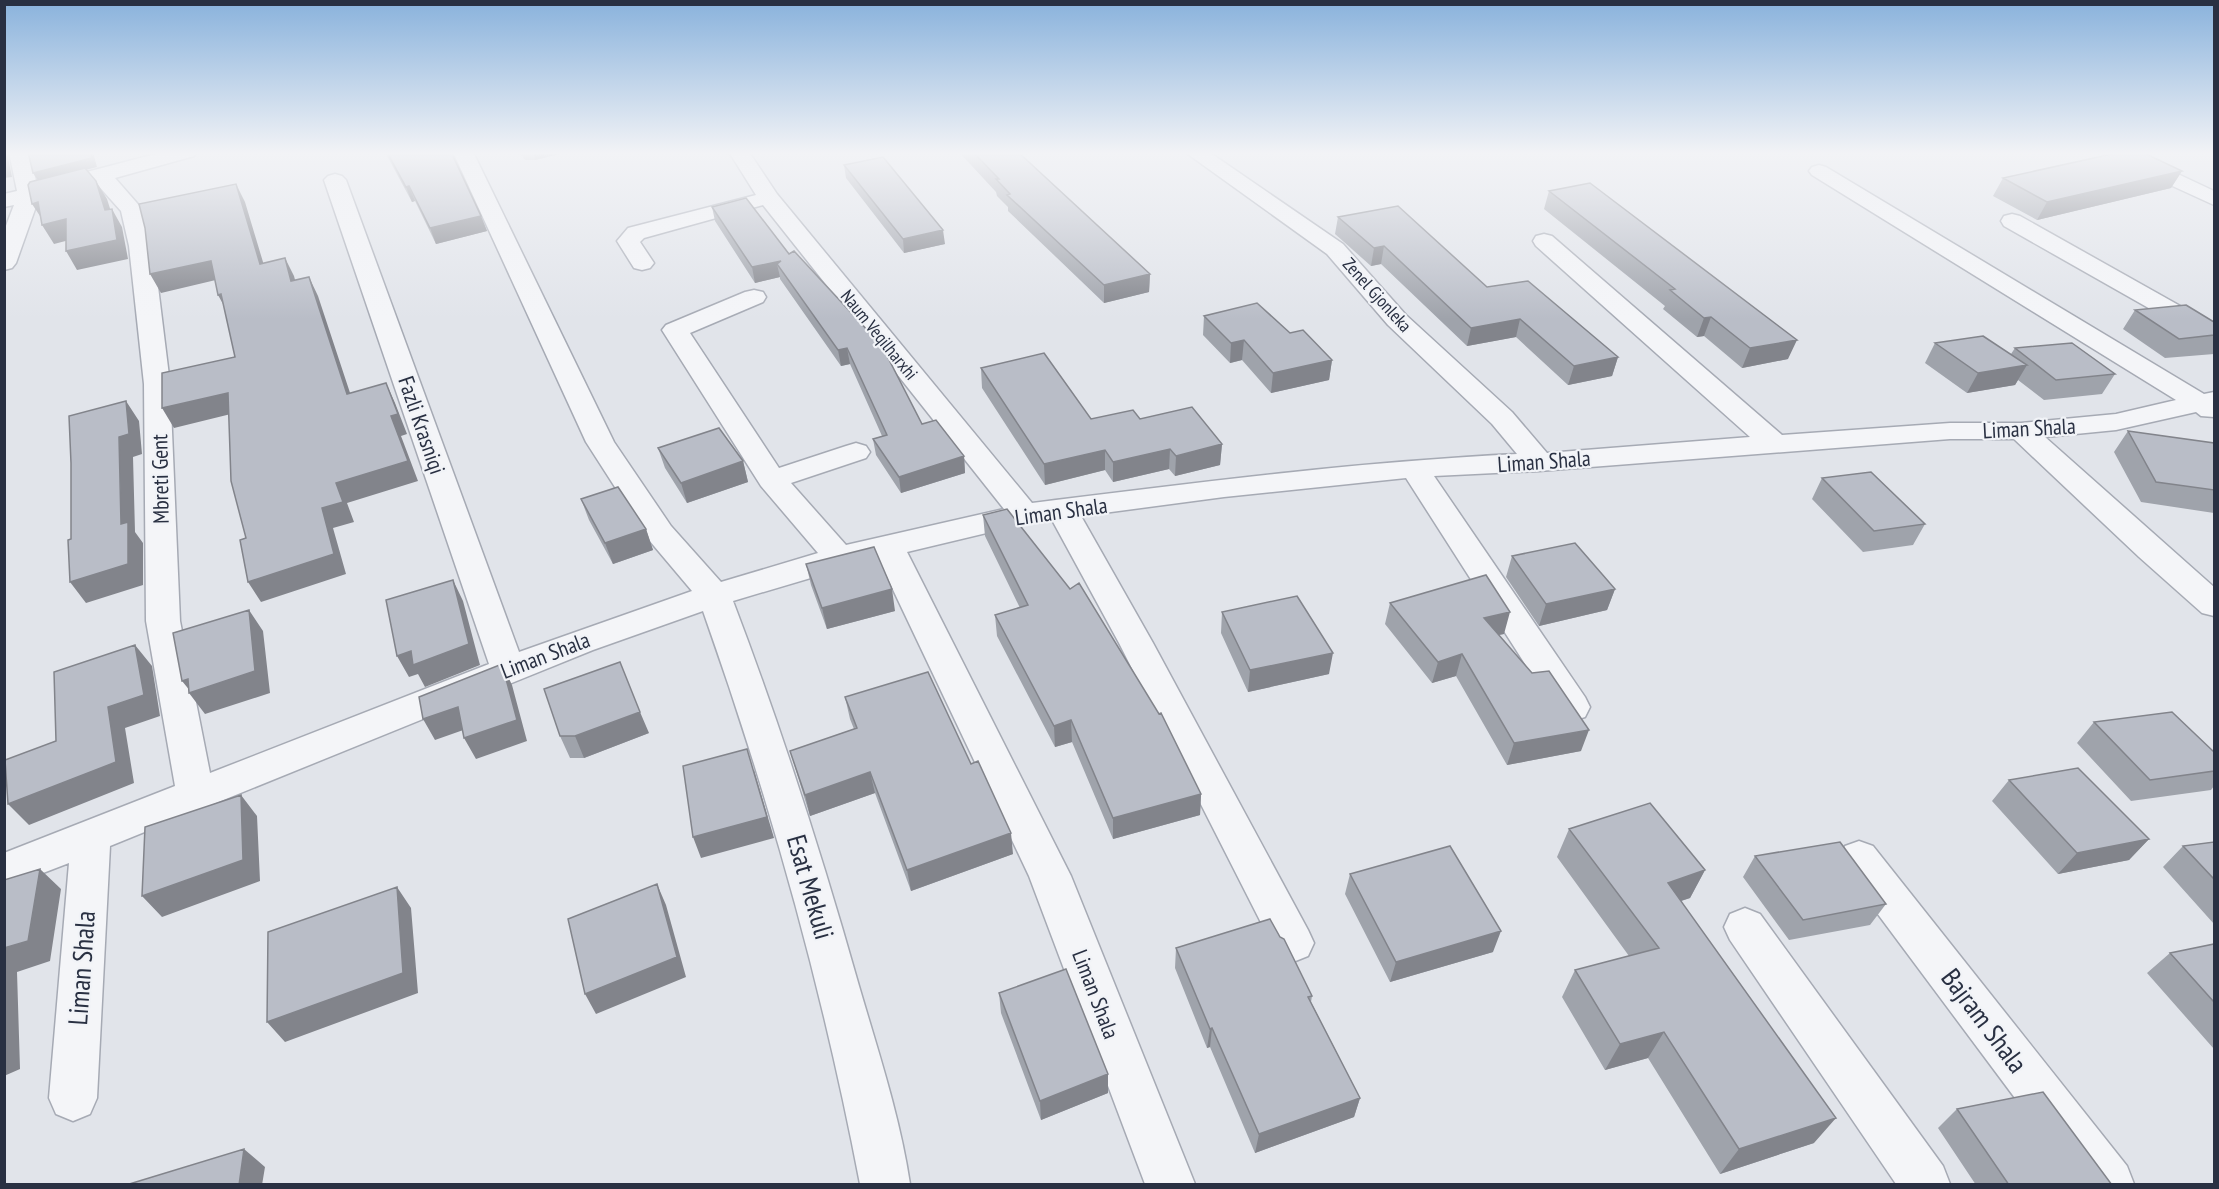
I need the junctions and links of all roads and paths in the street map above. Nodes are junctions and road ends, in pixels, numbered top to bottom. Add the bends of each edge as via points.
1 (24, 207) edge
2 (130, 207) edge
3 (345, 207) edge
4 (489, 207) edge
5 (733, 207) edge
6 (777, 207) edge
7 (1275, 207) edge
8 (1880, 207) edge
9 (2012, 221) dead end
10 (1544, 241) dead end
11 (4, 263) edge
12 (642, 263) dead end
13 (754, 297) dead end
14 (2214, 335) edge
15 (2211, 406) edge
16 (2021, 432) junction
17 (1776, 445) junction
18 (856, 452) dead end
19 (1539, 462) junction
20 (1414, 468) junction
21 (772, 480) junction
22 (1062, 510) junction
23 (1024, 514) junction
24 (888, 546) junction
25 (838, 557) junction
26 (714, 595) junction
27 (2214, 605) edge
28 (508, 669) junction
29 (1580, 718) edge
30 (195, 793) junction
31 (91, 837) junction
32 (1859, 858) dead end
33 (4, 871) edge
34 (1745, 927) dead end
35 (1293, 943) dead end
36 (73, 1098) dead end
37 (885, 1185) edge
38 (1170, 1185) edge
39 (1925, 1185) edge
40 (2109, 1185) edge

1 - 11 street
2 - 30 street, Mbreti Gent via 141,246 158,384 163,621
3 - 28 street, Fazli Krasniqi
4 - 26 street via 600,442 660,533
5 - 12 street via 636,233 628,241
6 - 23 street, Naum Veqilharxhi
7 - 19 street, Zenel Gjonleka via 1335,249 1397,320 1502,418
8 - 15 street, Liman Shala
9 - 14 street
10 - 17 street
13 - 21 street via 675,330
15 - 16 street, Liman Shala
16 - 17 street, Liman Shala via 1950,431
16 - 27 street
17 - 19 street, Liman Shala
18 - 21 street
19 - 20 street, Liman Shala
20 - 22 street, Liman Shala
20 - 29 street
21 - 25 street
22 - 23 street, Liman Shala
22 - 35 street
23 - 24 street, Liman Shala
24 - 25 street, Liman Shala
24 - 38 street, Liman Shala via 1050,876
25 - 26 street, Liman Shala
26 - 28 street, Liman Shala
26 - 37 street, Esat Mekuli via 755,706 804,862 866,1092
28 - 30 street, Liman Shala
30 - 31 street, Liman Shala
31 - 33 street, Liman Shala
31 - 36 street, Liman Shala
32 - 40 street, Bajram Shala
34 - 39 street

